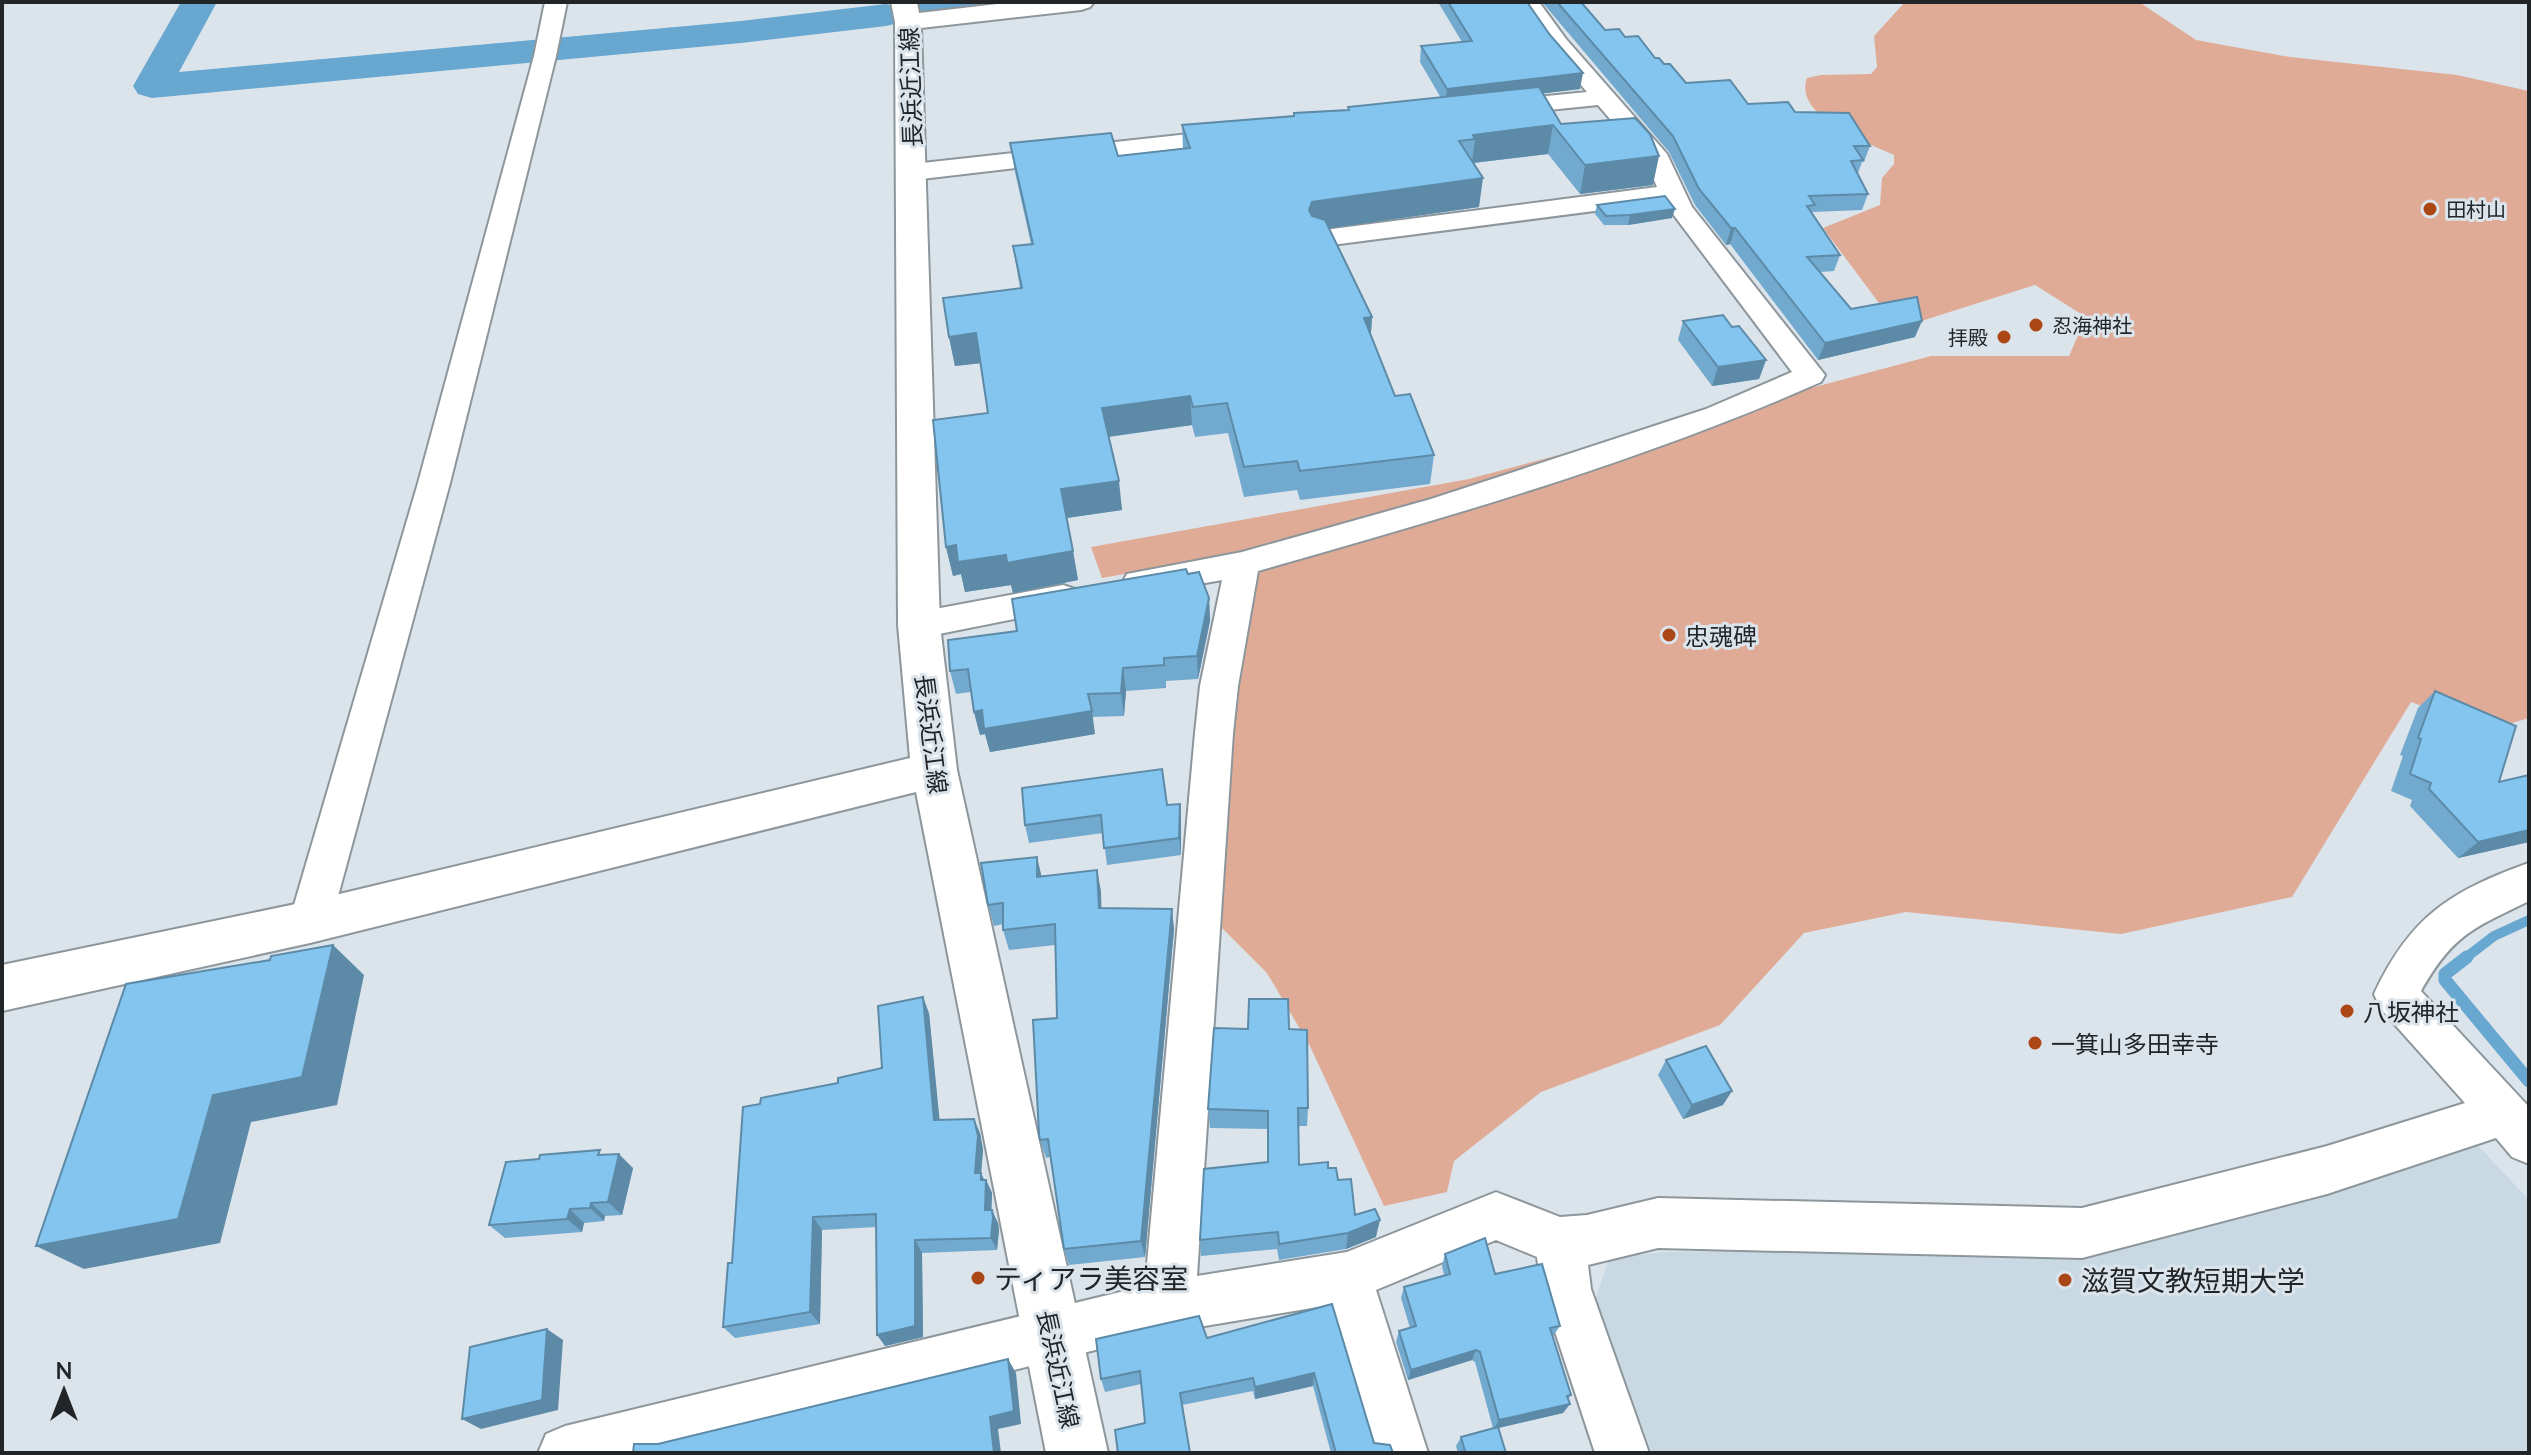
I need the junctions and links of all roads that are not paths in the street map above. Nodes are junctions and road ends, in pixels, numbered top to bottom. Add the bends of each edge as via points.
1 (556, 2) edge
2 (1081, 2) edge
3 (1528, 2) edge
4 (906, 12) edge
5 (1607, 97) junction
6 (1470, 111) edge
7 (1261, 133) edge
8 (913, 172) junction
9 (1673, 193) junction
10 (1324, 238) edge
11 (1242, 564) junction
12 (919, 625) junction
13 (934, 770) junction
14 (2529, 881) edge
15 (310, 922) junction
16 (2, 988) edge
17 (2517, 1127) edge
18 (1560, 1242) junction
19 (1347, 1277) junction
20 (1169, 1306) junction
21 (1051, 1333) junction
22 (565, 1453) edge
23 (1077, 1453) edge
24 (1401, 1453) edge
25 (1622, 1453) edge

1 - 15 street via 434,483
2 - 4 main road
3 - 5 street
4 - 8 main road, 長浜近江線
5 - 6 street
5 - 9 street via 1658,159
7 - 8 street
8 - 12 main road, 長浜近江線
9 - 10 street
9 - 11 street via 1680,209 1810,375 1659,436 1443,507
11 - 12 street
11 - 20 street via 1214,733
12 - 13 main road, 長浜近江線
13 - 15 main road
13 - 21 main road, 長浜近江線
14 - 17 street via 2451,919 2422,949 2396,994
15 - 16 main road
17 - 18 street via 2082,1233 1658,1223
18 - 19 street via 1496,1216
18 - 25 street via 1566,1289
19 - 20 street
19 - 24 street
20 - 21 street
21 - 22 street
21 - 23 main road, 長浜近江線

